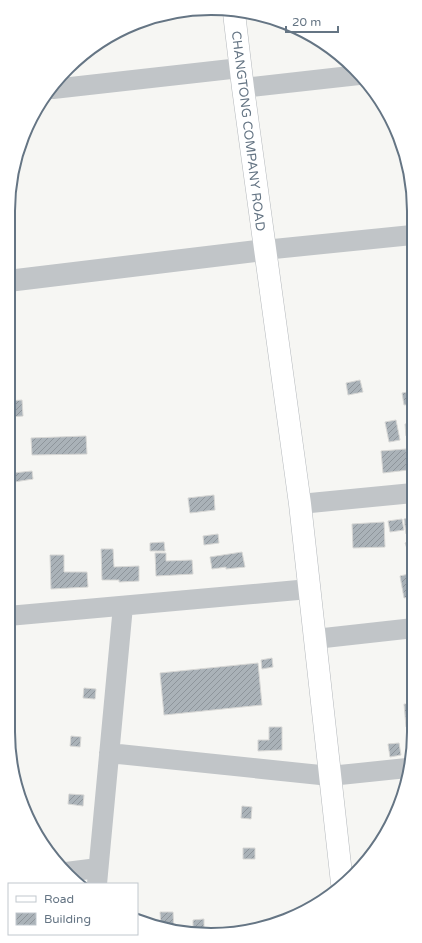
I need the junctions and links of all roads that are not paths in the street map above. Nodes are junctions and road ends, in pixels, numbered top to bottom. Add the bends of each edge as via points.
1 (234, 17) edge
2 (353, 75) edge
3 (241, 78) junction
4 (59, 89) edge
5 (407, 236) edge
6 (264, 250) junction
7 (15, 280) edge
8 (407, 494) edge
9 (300, 504) junction
10 (309, 589) junction
11 (123, 606) junction
12 (15, 615) edge
13 (407, 629) edge
14 (315, 639) junction
15 (109, 753) junction
16 (403, 768) edge
17 (330, 776) junction
18 (75, 873) edge
19 (97, 876) edge
20 (341, 878) edge

1 - 3 main road, CHANGTONG COMPANY ROAD
2 - 3 street
3 - 4 street
3 - 6 main road, CHANGTONG COMPANY ROAD
5 - 6 street
6 - 7 street
6 - 9 main road, CHANGTONG COMPANY ROAD
8 - 9 street
9 - 10 main road, CHANGTONG COMPANY ROAD
10 - 11 street
10 - 14 main road, CHANGTONG COMPANY ROAD
11 - 12 street
11 - 15 street
13 - 14 street
14 - 17 main road, CHANGTONG COMPANY ROAD
15 - 17 street
15 - 19 street
16 - 17 street
17 - 20 main road, CHANGTONG COMPANY ROAD
18 - 19 street

